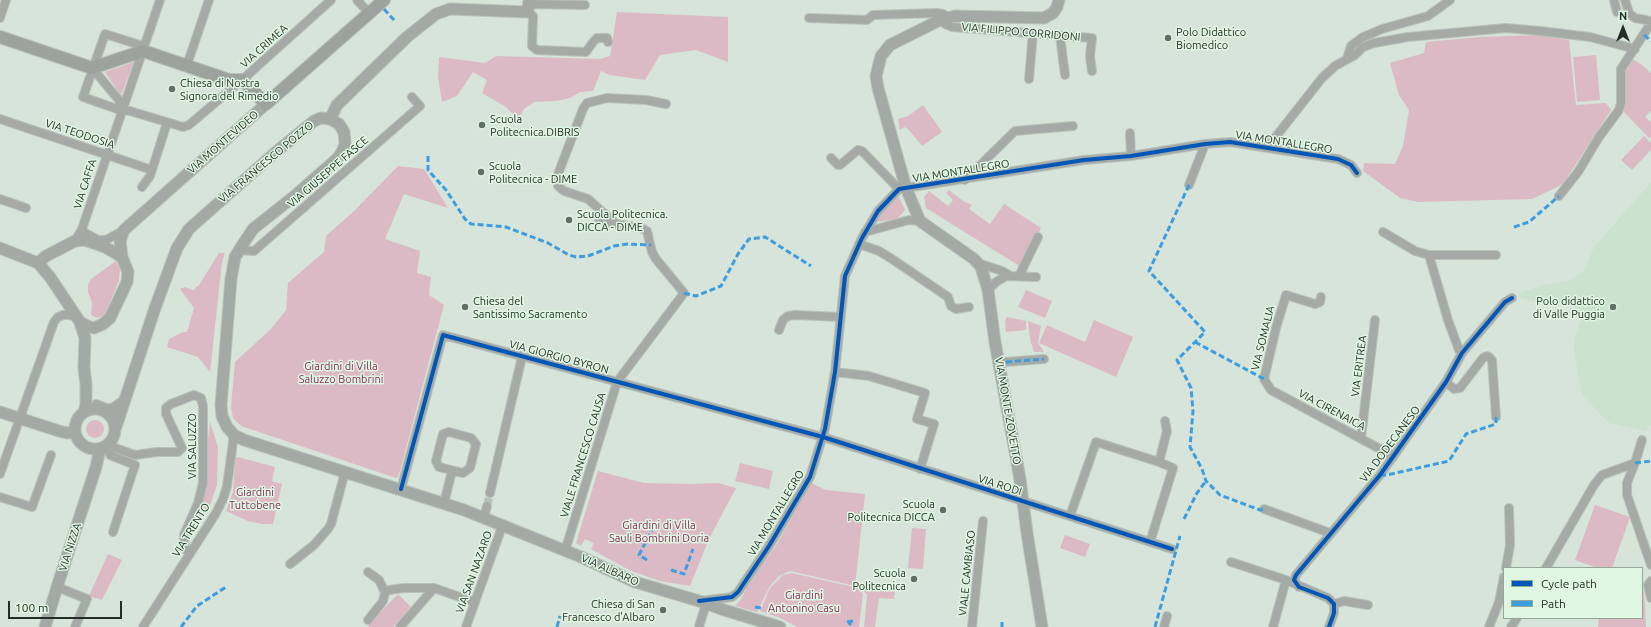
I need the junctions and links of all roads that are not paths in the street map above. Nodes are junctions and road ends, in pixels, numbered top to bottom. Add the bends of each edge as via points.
1 (6, 0) edge
2 (160, 0) edge
3 (209, 0) edge
4 (331, 0) edge
5 (357, 0) edge
6 (384, 0) edge
7 (1059, 0) edge
8 (1450, 0) edge
9 (1614, 0) edge
10 (1625, 0) edge
11 (529, 5) edge
12 (585, 5) dead end
13 (1617, 12) dead end
14 (369, 13) junction
15 (0, 18) edge
16 (809, 18) dead end
17 (945, 18) junction
18 (1651, 22) edge
19 (1033, 34) junction
20 (1060, 36) junction
21 (0, 37) edge
22 (608, 42) dead end
23 (1635, 49) junction
24 (143, 51) junction
25 (1347, 59) junction
26 (187, 66) junction
27 (92, 68) junction
28 (1092, 71) dead end
29 (1065, 75) dead end
30 (1029, 79) dead end
31 (242, 80) junction
32 (412, 97) dead end
33 (266, 104) junction
34 (666, 104) dead end
35 (126, 110) junction
36 (0, 119) edge
37 (330, 119) junction
38 (167, 123) junction
39 (1073, 126) dead end
40 (1130, 133) dead end
41 (1205, 144) junction
42 (1265, 147) junction
43 (107, 154) junction
44 (1131, 156) junction
45 (831, 158) dead end
46 (152, 170) junction
47 (1357, 173) dead end
48 (965, 180) junction
49 (1189, 185) dead end
50 (142, 188) dead end
51 (902, 189) junction
52 (1559, 196) dead end
53 (0, 198) edge
54 (26, 208) dead end
55 (599, 219) dead end
56 (920, 221) junction
57 (617, 224) junction
58 (82, 229) junction
59 (124, 230) junction
60 (865, 232) junction
61 (1383, 232) dead end
62 (1038, 237) dead end
63 (76, 241) junction
64 (859, 244) junction
65 (0, 248) edge
66 (238, 250) junction
67 (1429, 255) junction
68 (1496, 255) dead end
69 (122, 257) junction
70 (38, 263) junction
71 (978, 263) junction
72 (1015, 276) junction
73 (1036, 277) dead end
74 (988, 290) junction
75 (1321, 298) dead end
76 (1512, 298) dead end
77 (969, 307) dead end
78 (841, 317) junction
79 (78, 319) junction
80 (1375, 320) dead end
81 (94, 328) junction
82 (779, 330) dead end
83 (85, 338) junction
84 (1462, 353) junction
85 (522, 357) junction
86 (1044, 359) dead end
87 (1006, 362) dead end
88 (835, 372) junction
89 (1264, 379) joint
90 (617, 382) junction
91 (1446, 382) junction
92 (86, 384) junction
93 (124, 402) junction
94 (101, 409) junction
95 (0, 412) edge
96 (84, 412) junction
97 (1496, 416) dead end
98 (19, 418) junction
99 (1165, 421) dead end
100 (116, 427) junction
101 (75, 432) junction
102 (234, 436) junction
103 (823, 437) junction
104 (1361, 438) junction
105 (1642, 440) dead end
106 (106, 446) junction
107 (51, 455) dead end
108 (1393, 456) junction
109 (1159, 462) junction
110 (1635, 463) junction
111 (920, 469) junction
112 (452, 471) junction
113 (345, 472) junction
114 (0, 474) edge
115 (401, 489) junction
116 (490, 493) tunnel mouth
117 (0, 496) edge
118 (1023, 502) junction
119 (444, 503) junction
120 (487, 506) tunnel mouth
121 (1509, 508) dead end
122 (1264, 509) dead end
123 (1070, 516) junction
124 (484, 517) junction
125 (983, 521) dead end
126 (503, 524) junction
127 (113, 532) dead end
128 (1330, 533) junction
129 (1150, 542) junction
130 (1172, 549) dead end
131 (565, 551) junction
132 (190, 554) junction
133 (1231, 562) dead end
134 (290, 564) dead end
135 (1651, 565) edge
136 (1506, 567) edge
137 (1547, 567) edge
138 (368, 572) dead end
139 (1286, 580) junction
140 (1651, 581) edge
141 (1503, 582) edge
142 (57, 587) junction
143 (1299, 587) junction
144 (434, 588) junction
145 (385, 592) junction
146 (1651, 598) edge
147 (474, 602) junction
148 (703, 602) junction
149 (1334, 604) junction
150 (1368, 605) dead end
151 (1167, 616) dead end
152 (368, 620) dead end
153 (45, 627) edge
154 (75, 627) edge
155 (143, 627) edge
156 (400, 627) edge
157 (466, 627) edge
158 (700, 627) edge
159 (780, 627) edge
160 (972, 627) edge
161 (1042, 627) edge
162 (1164, 627) edge
163 (1273, 627) edge
164 (1329, 627) edge
165 (1489, 627) edge

1 - 15 street
2 - 24 street
3 - 26 street
4 - 31 street, VIA CRIMEA
5 - 14 street
6 - 14 main road, VIA MONTEVIDEO
7 - 17 street, VIA FILIPPO CORRIDONI via 1053,13 1044,18
8 - 25 street via 1428,16 1363,37 1351,46
9 - 13 street
10 - 18 street via 1629,13 1635,18
11 - 12 street
11 - 22 street via 533,16 532,46 537,50 586,52 597,38 607,38
11 - 37 street via 450,9 436,14 407,37 342,100
14 - 33 main road, VIA MONTEVIDEO
16 - 17 street, VIA FILIPPO CORRIDONI via 867,20 873,15 937,13 943,14
17 - 19 street, VIA FILIPPO CORRIDONI via 945,24 952,27
17 - 51 street, VIA FILIPPO CORRIDONI via 890,45 878,64 878,88 902,175
18 - 23 street
19 - 20 street, VIA FILIPPO CORRIDONI
19 - 30 street
20 - 28 street, VIA FILIPPO CORRIDONI via 1092,38
20 - 29 street
21 - 27 main road
23 - 25 street via 1590,37 1506,28 1408,37 1374,43 1363,47 1355,56
23 - 52 street via 1621,72 1619,110
24 - 26 main road
24 - 27 main road
24 - 27 street via 140,45 105,34
24 - 35 street, VIA CAFFA
25 - 42 street via 1334,66 1322,78
26 - 31 main road via 229,80
27 - 35 street
27 - 35 street, VIA CRIMEA via 83,98
31 - 33 main road
31 - 38 street, VIA CRIMEA via 189,125 183,127
32 - 66 street, VIA GIUSEPPE FASCE via 420,106 254,251
33 - 59 street, VIA MONTEVIDEO
34 - 57 street via 607,98 587,102 583,109 558,174 558,186 564,191 588,199
35 - 38 street, VIA CRIMEA
35 - 43 street, VIA CAFFA
36 - 43 street, VIA TEODOSIA
37 - 66 street via 339,124 344,132 345,143 338,158 254,229
37 - 93 street, VIA FRANCESCO POZZO via 321,118 314,121 189,229 177,248
38 - 46 street
39 - 48 street, VIA MONTALLEGRO via 1015,131
40 - 44 street
41 - 42 street, VIA MONTALLEGRO via 1230,142
41 - 44 street, VIA MONTALLEGRO
41 - 49 street
42 - 47 street, VIA MONTALLEGRO via 1338,159 1351,165
43 - 46 street, VIA TEODOSIA
43 - 58 street, VIA CAFFA
44 - 48 street, VIA MONTALLEGRO via 1084,160
45 - 51 street, VIA MONTALLEGRO via 840,165 858,150 862,151
46 - 50 street
48 - 51 street, VIA MONTALLEGRO
51 - 56 street
51 - 60 street, VIA MONTALLEGRO via 878,211
53 - 54 street
55 - 57 street
56 - 60 street via 909,220
56 - 71 street
57 - 90 street, VIALE FRANCESCO CAUSA via 647,231 656,259 684,293
58 - 59 street via 85,234 98,240 106,240
58 - 63 street, VIA CAFFA
59 - 69 street
60 - 64 street, VIA MONTALLEGRO
61 - 67 street via 1415,251
62 - 72 street
63 - 69 street via 85,240
63 - 70 street via 46,256
64 - 77 street via 892,258 948,298 951,306 956,309
64 - 78 street, VIA MONTALLEGRO via 844,280
65 - 70 street
66 - 102 street via 231,279 221,405 222,416
67 - 68 street
67 - 84 street via 1448,320
69 - 81 street via 128,272 122,295 110,318
70 - 79 street
71 - 72 street
71 - 74 street, VIA MONTE ZOVETTO
72 - 73 street
72 - 74 street via 1006,276
74 - 118 street, VIA MONTE ZOVETTO
75 - 89 street, VIA SOMALIA via 1320,302 1315,304 1286,294
76 - 84 street, VIA DODECANESO via 1505,302
78 - 82 street via 788,316
78 - 88 street, VIA MONTALLEGRO
79 - 81 street
79 - 83 street
79 - 98 street via 69,315 58,316
80 - 104 street, VIA ERITREA
81 - 83 street
83 - 92 street
84 - 91 street, VIA DODECANESO
85 - 90 street, VIA GIORGIO BYRON
85 - 115 street, VIA GIORGIO BYRON via 443,335
85 - 116 street
86 - 87 street, VIA MONTE ZOVETTO
88 - 103 street, VIA MONTALLEGRO
88 - 111 street via 869,376 925,393 917,419 934,424
89 - 104 street, VIA CIRENAICA via 1271,390
90 - 103 street, VIA GIORGIO BYRON
90 - 131 street, VIALE FRANCESCO CAUSA
91 - 97 street via 1457,390 1485,357 1489,357 1492,360
91 - 108 street, VIA DODECANESO
92 - 94 street
92 - 96 street
93 - 94 street via 112,408
93 - 94 street via 112,415
93 - 100 street, VIA FRANCESCO POZZO
94 - 96 street
94 - 100 street
95 - 98 street
96 - 101 street via 79,417
98 - 101 street via 67,433
98 - 114 street
99 - 109 street via 1167,431
100 - 106 street via 114,436
101 - 106 street via 85,446 92,449
102 - 113 street
102 - 132 street, VIA TRENTO via 223,499
103 - 111 street, VIA RODI
103 - 148 street, VIA MONTALLEGRO via 815,464 803,490 738,592 732,597
104 - 108 street, VIA CIRENAICA
105 - 110 street
106 - 127 street via 110,455 135,465
106 - 132 street, VIA SALUZZO via 135,455 178,452 182,448 165,410 171,404 197,395 201,398 203,483 198,503 184,535 185,549
106 - 142 street, VIA NIZZA via 96,467
107 - 117 street via 32,507
108 - 128 street, VIA DODECANESO
109 - 123 street via 1096,442
109 - 129 street via 1173,468
110 - 135 street via 1627,482 1627,495
110 - 137 street via 1602,475
111 - 118 street, VIA RODI
112 - 112 street via 439,467 436,460 443,434 449,432 471,438 476,444 470,468 463,473
112 - 119 street
113 - 115 street, VIA ALBARO
113 - 134 street via 331,524 314,546
115 - 119 street, VIA ALBARO
118 - 123 street, VIA RODI
118 - 161 street, VIA MONTE ZOVETTO
119 - 124 street, VIA ALBARO
120 - 124 street
121 - 136 street via 1510,546
122 - 128 street
123 - 129 street, VIA RODI
124 - 126 street, VIA ALBARO
125 - 160 street, VIALE CAMBIASO
126 - 131 street, VIA ALBARO
126 - 147 street, VIA SAN NAZARO
128 - 143 street, VIA DODECANESO via 1296,575 1294,580
129 - 130 street, VIA RODI
131 - 148 street, VIA ALBARO via 635,582
132 - 155 street, VIA TRENTO
133 - 139 street
138 - 145 street via 379,580
139 - 143 street
139 - 163 street
140 - 146 street via 1648,584
141 - 165 street via 1499,602
142 - 153 street, VIA NIZZA
142 - 154 street via 87,600
143 - 149 street via 1328,598
144 - 145 street via 404,588
144 - 147 street
144 - 156 street
145 - 152 street via 383,601
147 - 157 street, VIA SAN NAZARO
148 - 158 street
148 - 159 street, VIA ALBARO
149 - 150 street via 1344,601
149 - 164 street
151 - 162 street

